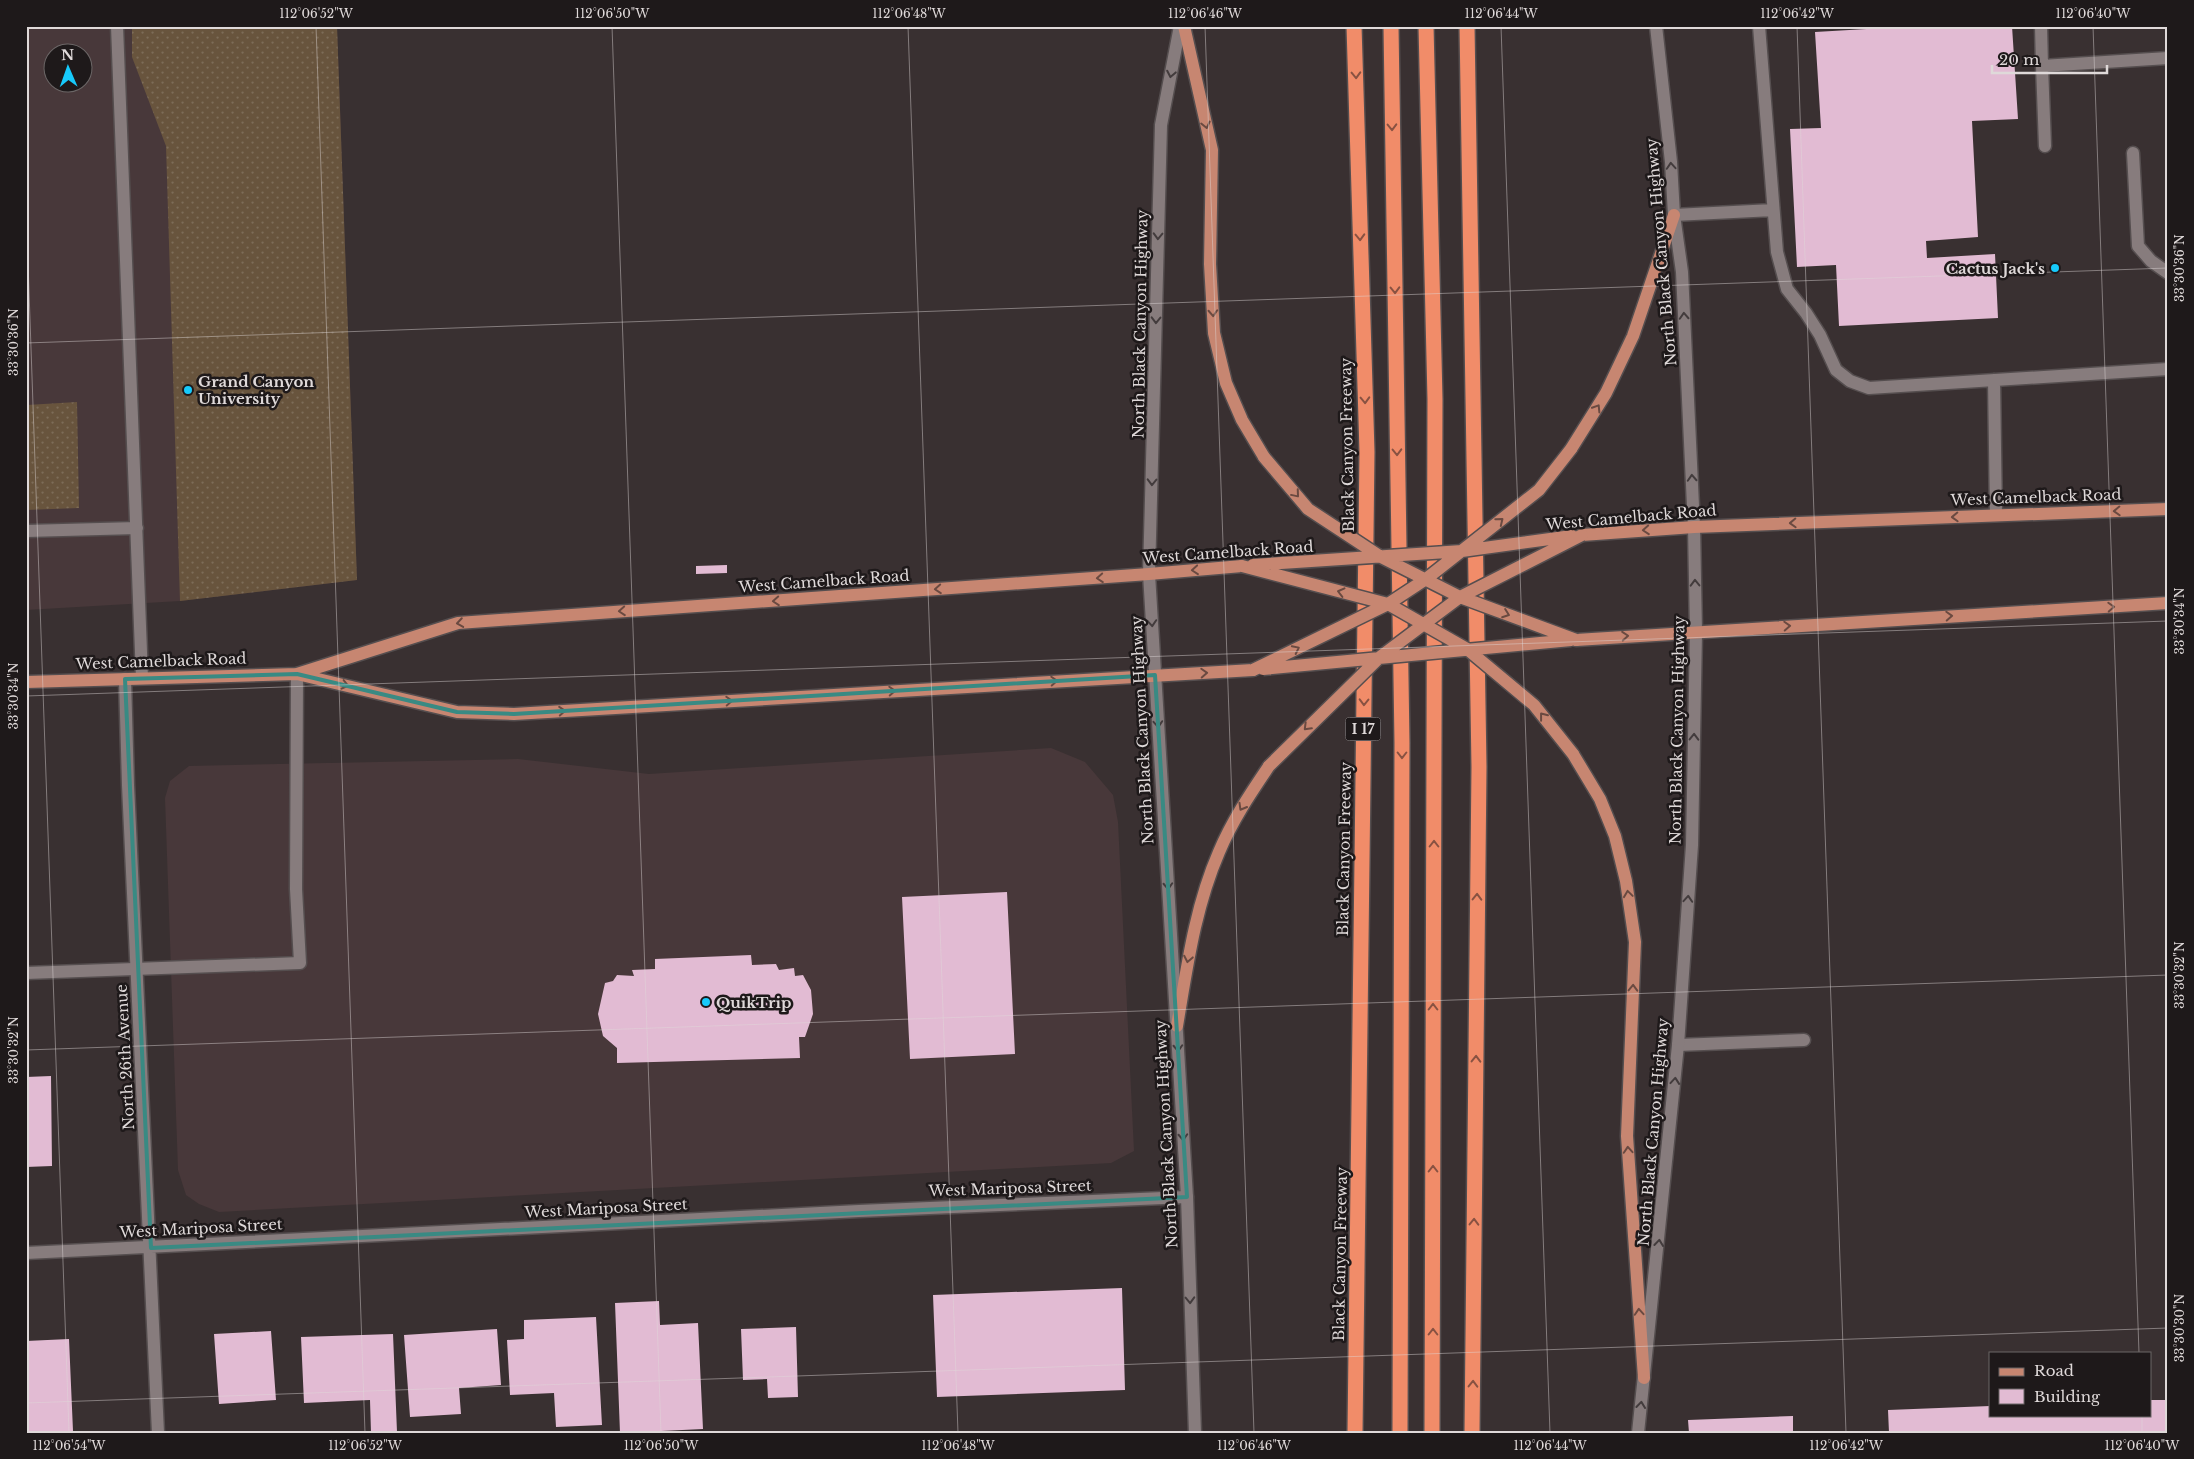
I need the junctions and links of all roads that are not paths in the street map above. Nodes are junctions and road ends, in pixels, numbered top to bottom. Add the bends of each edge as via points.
1 (117, 26) edge
2 (1182, 26) edge
3 (1354, 26) edge
4 (1390, 26) edge
5 (1426, 26) edge
6 (1467, 26) edge
7 (1656, 26) edge
8 (1759, 26) edge
9 (2041, 26) edge
10 (2168, 58) edge
11 (2042, 66) junction
12 (2045, 146) dead end
13 (2133, 153) dead end
14 (1773, 210) junction
15 (1674, 215) junction
16 (2168, 273) edge
17 (2168, 369) edge
18 (1994, 380) junction
19 (2168, 509) edge
20 (1996, 515) junction
21 (1694, 527) junction
22 (137, 528) junction
23 (26, 531) edge
24 (1582, 535) junction
25 (1462, 551) junction
26 (1381, 557) junction
27 (1242, 566) junction
28 (1149, 574) junction
29 (1426, 579) junction
30 (1460, 597) junction
31 (2168, 603) edge
32 (1388, 604) junction
33 (1424, 625) junction
34 (1696, 632) junction
35 (1576, 640) junction
36 (1467, 649) junction
37 (1380, 657) junction
38 (1253, 670) junction
39 (297, 674) junction
40 (1155, 675) junction
41 (142, 678) junction
42 (125, 679) junction
43 (26, 682) edge
44 (137, 967) junction
45 (26, 973) edge
46 (1176, 1026) junction
47 (1804, 1040) dead end
48 (1678, 1045) junction
49 (1187, 1197) junction
50 (151, 1248) junction
51 (26, 1253) edge
52 (1644, 1378) junction
53 (158, 1433) edge
54 (1196, 1433) edge
55 (1355, 1433) edge
56 (1400, 1433) edge
57 (1432, 1433) edge
58 (1472, 1433) edge
59 (1638, 1433) edge

1 - 22 main road
2 -> 26 main road, bridge via 1212,150 1210,264 1214,334 1226,383 1242,420 1264,457 1308,509
2 -> 28 main road, North Black Canyon Highway via 1161,125
3 -> 55 highway, Black Canyon Freeway / I 17 via 1366,452
4 -> 56 highway via 1402,743
57 -> 5 highway via 1435,399
58 -> 6 highway via 1479,766
15 -> 7 main road, North Black Canyon Highway
8 - 14 main road
9 - 11 main road
10 - 11 main road
11 - 12 main road
13 - 16 main road via 2138,246
14 - 15 main road
14 - 18 main road via 1777,252 1787,289 1820,335 1836,370 1850,381 1869,388
21 -> 15 main road, North Black Canyon Highway via 1682,272
25 -> 15 main road, bridge via 1539,490 1571,449 1606,393 1633,336
17 - 18 main road
18 - 20 main road
19 -> 20 main road, West Camelback Road
20 -> 21 main road, West Camelback Road
21 -> 24 main road, West Camelback Road
34 -> 21 main road, North Black Canyon Highway
22 - 23 main road
22 - 41 main road
24 - 25 main road, West Camelback Road, bridge
24 - 30 main road, bridge
25 - 26 main road, West Camelback Road, bridge
25 - 29 main road, bridge
26 - 27 main road, West Camelback Road, bridge
26 - 29 main road, bridge
27 -> 28 main road, West Camelback Road
32 -> 27 main road, bridge
28 -> 39 main road, West Camelback Road via 458,623
28 -> 40 main road, North Black Canyon Highway
29 - 30 main road, bridge
29 - 32 main road, bridge
30 - 33 main road, bridge
30 -> 35 main road, bridge
34 -> 31 main road, West Camelback Road
32 - 33 main road, bridge
38 -> 32 main road, bridge
33 - 36 main road, bridge
33 - 37 main road, bridge
35 -> 34 main road, West Camelback Road
48 -> 34 main road, North Black Canyon Highway via 1692,845
35 - 36 main road, West Camelback Road, bridge
36 - 37 main road, West Camelback Road, bridge
52 -> 36 main road, bridge via 1626,1136 1635,942 1626,881 1615,836 1600,799 1573,754 1534,705
37 - 38 main road, West Camelback Road, bridge
37 -> 46 main road, bridge via 1269,766 1242,805 1199,908
40 -> 38 main road, West Camelback Road
39 -> 40 main road, West Camelback Road via 456,712 514,714
39 - 41 main road, West Camelback Road
39 - 44 main road via 296,889 300,963
40 -> 46 main road, North Black Canyon Highway
41 - 42 main road, West Camelback Road
42 - 43 main road, West Camelback Road
42 - 44 main road, North 26th Avenue
44 - 45 main road
44 - 50 main road, North 26th Avenue
46 -> 49 main road, North Black Canyon Highway
47 - 48 main road
52 -> 48 main road, North Black Canyon Highway
49 - 50 main road, West Mariposa Street
49 -> 54 main road, North Black Canyon Highway
50 - 51 main road, West Mariposa Street
50 - 53 main road, North 26th Avenue
59 -> 52 main road, North Black Canyon Highway

